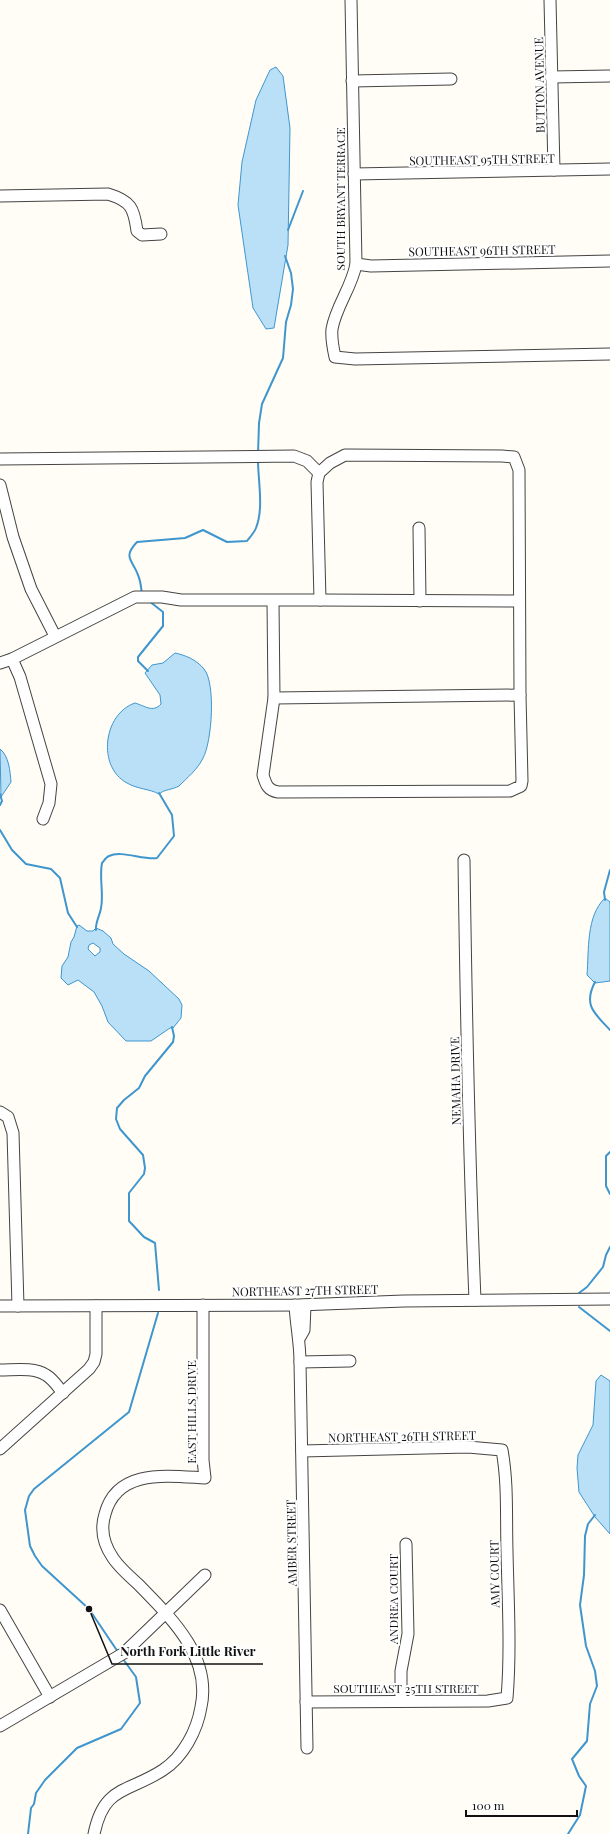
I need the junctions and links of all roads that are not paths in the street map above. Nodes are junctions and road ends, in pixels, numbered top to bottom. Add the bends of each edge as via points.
1 (351, 0) edge
2 (550, 0) edge
3 (610, 76) edge
4 (551, 77) junction
5 (451, 79) dead end
6 (352, 82) junction
7 (610, 169) edge
8 (554, 170) junction
9 (354, 174) junction
10 (0, 196) edge
11 (161, 234) dead end
12 (610, 260) edge
13 (356, 264) junction
14 (610, 354) edge
15 (0, 459) edge
16 (319, 472) junction
17 (0, 485) edge
18 (419, 528) dead end
19 (320, 600) junction
20 (420, 601) junction
21 (519, 601) junction
22 (273, 602) junction
23 (55, 636) junction
24 (12, 659) junction
25 (0, 662) edge
26 (520, 695) junction
27 (274, 698) junction
28 (43, 819) dead end
29 (464, 860) dead end
30 (0, 1112) edge
31 (610, 1299) edge
32 (475, 1300) junction
33 (203, 1305) junction
34 (300, 1305) junction
35 (0, 1306) edge
36 (18, 1306) junction
37 (96, 1306) junction
38 (350, 1361) dead end
39 (300, 1362) junction
40 (0, 1370) edge
41 (64, 1393) junction
42 (0, 1449) edge
43 (502, 1450) joint
44 (302, 1451) junction
45 (406, 1544) dead end
46 (205, 1575) dead end
47 (0, 1610) edge
48 (166, 1614) junction
49 (50, 1697) junction
50 (507, 1698) joint
51 (401, 1701) junction
52 (306, 1702) junction
53 (0, 1726) edge
54 (307, 1748) dead end
55 (94, 1834) edge

1 - 6 street, SOUTH BRYANT TERRACE
2 - 4 street, BUTTON AVENUE
3 - 4 street
4 - 8 street, BUTTON AVENUE
5 - 6 street
6 - 9 street, SOUTH BRYANT TERRACE
7 - 8 street, SOUTHEAST 95TH STREET
8 - 9 street, SOUTHEAST 95TH STREET
9 - 13 street, SOUTH BRYANT TERRACE
10 - 11 street via 108,194 129,203 133,209 137,231 142,234
12 - 13 street, SOUTHEAST 96TH STREET via 371,266
13 - 14 street, SOUTH BRYANT TERRACE via 334,321 332,342 335,357 354,359
15 - 16 street via 294,456
16 - 19 street
16 - 21 street via 345,455 514,457 519,470
17 - 23 street via 13,537 31,589
18 - 20 street
19 - 20 street
19 - 22 street
20 - 21 street
21 - 26 street
22 - 23 street via 136,597
22 - 27 street
23 - 24 street
24 - 25 street
24 - 28 street via 20,677 51,784 49,803
26 - 27 street
26 - 27 street via 522,781 520,786 510,791 271,790 266,786 263,775
29 - 32 street, NEMAHA DRIVE via 464,959
30 - 36 street via 8,1117 13,1133
31 - 32 street, NORTHEAST 27TH STREET
32 - 34 street, NORTHEAST 27TH STREET
33 - 34 street, NORTHEAST 27TH STREET
33 - 37 street, NORTHEAST 27TH STREET
33 - 48 street, EAST HILLS DRIVE via 205,1478 155,1477 143,1478 128,1484 113,1496 103,1522 104,1540 112,1558
34 - 39 street, AMBER STREET via 296,1330 300,1337
35 - 36 street, NORTHEAST 27TH STREET
36 - 37 street, NORTHEAST 27TH STREET
37 - 41 street via 94,1362
38 - 39 street
39 - 44 street, AMBER STREET
40 - 41 street via 40,1372 51,1378
41 - 42 street
43 - 44 street, NORTHEAST 26TH STREET via 468,1447
43 - 50 street, AMY COURT via 506,1468 509,1677
44 - 52 street, AMBER STREET
45 - 51 street, ANDREA COURT via 408,1634 401,1671
46 - 48 street
47 - 49 street
48 - 49 street via 131,1648
48 - 55 street, EAST HILLS DRIVE via 190,1644 199,1666 203,1691 199,1716 190,1740 174,1761 152,1777 111,1797 101,1809
49 - 53 street
50 - 51 street, SOUTHEAST 25TH STREET via 488,1701
51 - 52 street, SOUTHEAST 25TH STREET
52 - 54 street, AMBER STREET

